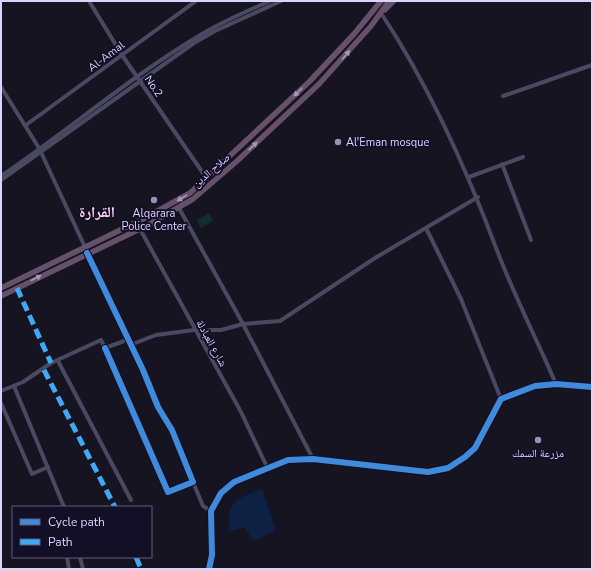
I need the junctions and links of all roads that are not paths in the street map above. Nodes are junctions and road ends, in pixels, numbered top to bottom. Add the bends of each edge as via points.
1 (89, 1) edge
2 (196, 1) edge
3 (270, 1) edge
4 (281, 1) edge
5 (381, 1) edge
6 (389, 1) edge
7 (394, 1) edge
8 (381, 13) junction
9 (122, 55) junction
10 (592, 65) edge
11 (138, 79) junction
12 (310, 81) junction
13 (1, 87) edge
14 (316, 87) junction
15 (503, 96) dead end
16 (26, 125) junction
17 (40, 150) junction
18 (523, 157) dead end
19 (502, 164) junction
20 (1, 176) edge
21 (469, 177) junction
22 (207, 179) junction
23 (1, 180) edge
24 (478, 197) junction
25 (179, 208) junction
26 (125, 228) junction
27 (426, 228) junction
28 (140, 229) junction
29 (112, 234) junction
30 (128, 234) junction
31 (114, 240) junction
32 (531, 240) dead end
33 (85, 247) junction
34 (87, 254) junction
35 (1, 288) edge
36 (1, 296) edge
37 (243, 324) junction
38 (194, 330) junction
39 (127, 340) junction
40 (130, 345) junction
41 (105, 348) junction
42 (58, 361) junction
43 (556, 384) junction
44 (14, 386) junction
45 (592, 387) edge
46 (1, 391) edge
47 (501, 399) junction
48 (1, 403) edge
49 (313, 459) junction
50 (48, 467) junction
51 (267, 467) junction
52 (193, 482) junction
53 (131, 500) dead end
54 (64, 506) edge
55 (211, 511) junction
56 (67, 558) edge
57 (80, 558) edge
58 (69, 569) edge
59 (83, 569) edge
60 (209, 569) edge

1 - 9 street, No.2
2 - 9 street, Al-Amal
3 - 11 street via 202,34
4 - 11 street via 205,37
5 - 12 highway, صلاح الدين
6 - 8 highway, صلاح الدين
7 - 8 main road
14 -> 8 highway, صلاح الدين
8 - 21 street via 422,82
9 - 11 street, No.2
9 - 16 street, Al-Amal
10 - 15 street
11 - 17 street
11 - 22 street, No.2
12 - 14 highway via 315,82
12 -> 22 highway, صلاح الدين
13 - 16 street
25 -> 14 highway, صلاح الدين via 236,162
16 - 17 street
17 - 20 street
17 - 23 street
17 - 33 street
18 - 19 street
19 - 21 street
19 - 32 street
21 - 24 street
22 -> 26 highway, صلاح الدين via 173,204
24 - 27 street
24 - 43 street via 499,253
25 - 28 highway, صلاح الدين
25 - 37 street
26 - 29 highway, صلاح الدين
26 - 30 highway
27 - 37 street via 374,258 280,321
27 - 47 street via 471,322
28 - 30 highway, صلاح الدين
28 - 38 street, شارع العبادلة
29 - 31 highway via 111,239
29 - 33 highway, صلاح الدين
30 - 31 highway, صلاح الدين
31 - 34 highway, صلاح الدين
33 - 35 highway, صلاح الدين
36 -> 34 highway, صلاح الدين
34 - 39 street
37 - 38 street via 221,330
37 - 49 street
38 - 40 street via 156,335
38 - 51 street, شارع العبادلة via 240,412
39 - 40 street
39 - 41 street
40 - 52 street via 158,407 172,430
41 - 42 street via 101,340
41 - 52 street via 168,492
42 - 44 street
42 - 53 street
43 - 45 street
43 - 47 street via 531,387
44 - 46 street
44 - 50 street
47 - 49 street via 474,448 448,468 428,472
48 - 50 street via 32,474
49 - 51 street via 288,460
50 - 54 street
51 - 55 street via 234,482 221,493
52 - 55 street via 203,506
55 - 60 street via 212,555
56 - 58 street
57 - 59 street

